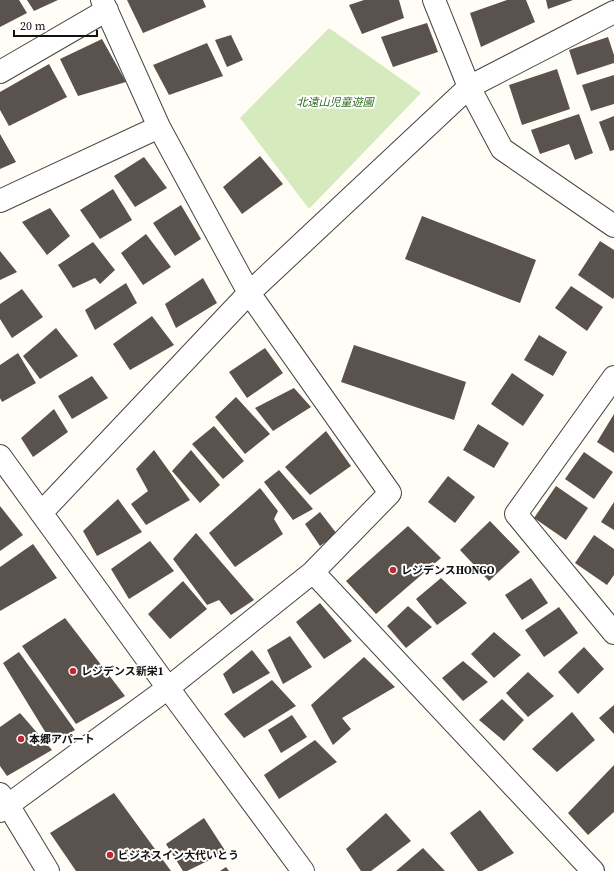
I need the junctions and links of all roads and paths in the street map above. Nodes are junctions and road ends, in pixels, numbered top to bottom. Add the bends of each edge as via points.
1 (434, 0) edge
2 (105, 5) edge
3 (614, 12) edge
4 (0, 72) edge
5 (469, 87) junction
6 (159, 127) junction
7 (0, 201) edge
8 (614, 226) edge
9 (249, 293) junction
10 (614, 377) edge
11 (0, 456) edge
12 (41, 513) junction
13 (313, 572) junction
14 (614, 634) edge
15 (168, 688) junction
16 (3, 803) edge
17 (48, 871) edge
18 (303, 871) edge
19 (593, 871) edge

1 - 5 street
2 - 4 street
2 - 6 street
3 - 5 street
5 - 8 street via 502,149
5 - 9 street
6 - 7 street
6 - 9 street
9 - 12 street
9 - 13 street via 390,493
10 - 14 street via 516,514
11 - 12 street
12 - 15 street
13 - 15 street
13 - 19 street
15 - 16 street
15 - 18 street
16 - 17 street

